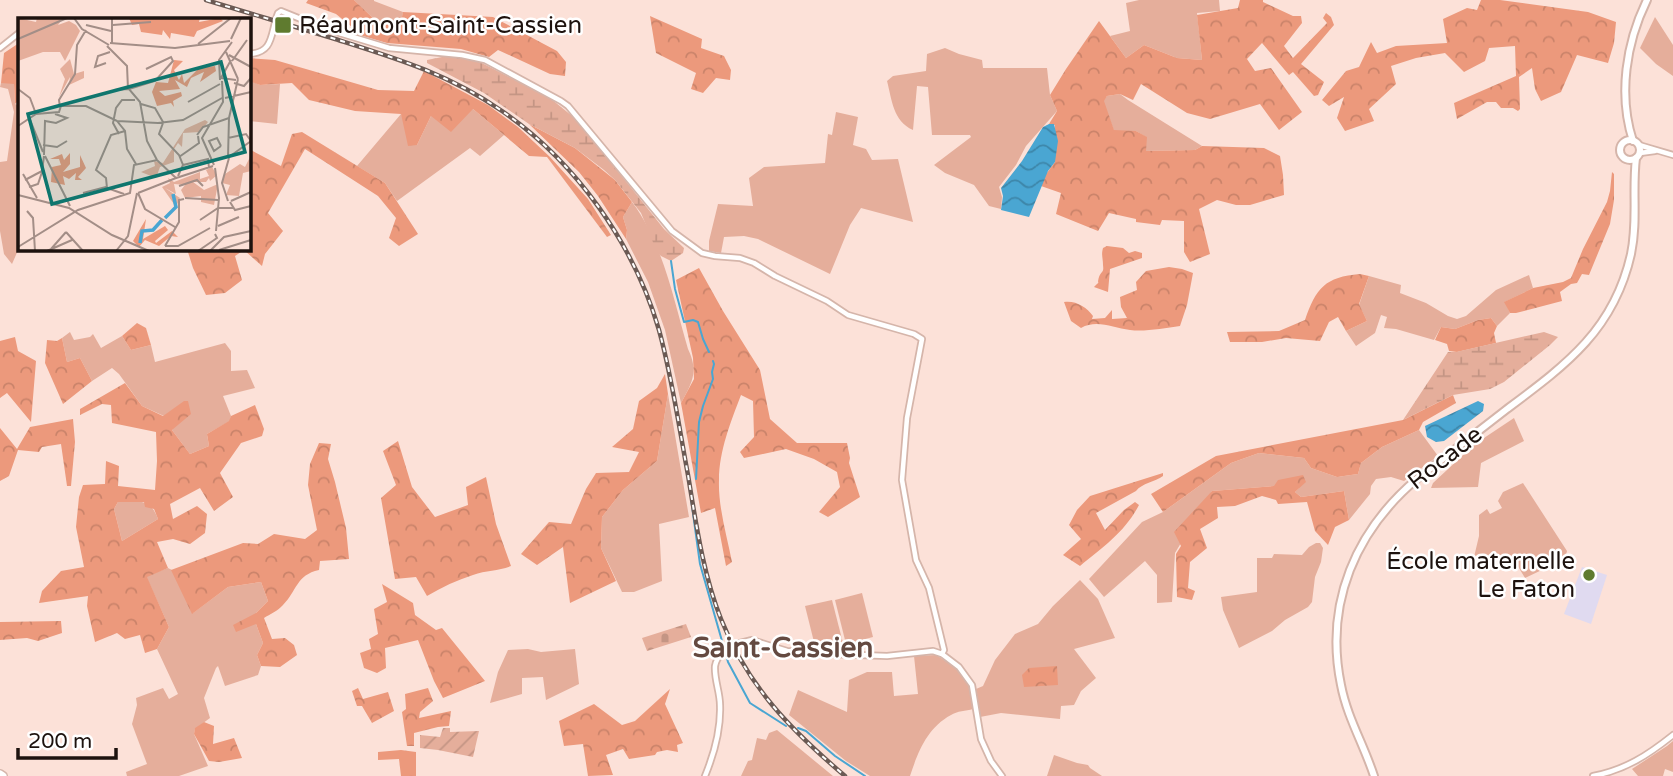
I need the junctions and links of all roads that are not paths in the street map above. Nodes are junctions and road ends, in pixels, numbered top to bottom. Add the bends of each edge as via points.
1 (1647, 0) edge
2 (18, 34) edge
3 (0, 48) edge
4 (250, 54) edge
5 (1633, 142) junction
6 (1659, 150) junction
7 (1673, 155) edge
8 (1635, 157) junction
9 (942, 654) junction
10 (1673, 735) edge
11 (1374, 774) edge
12 (705, 776) edge
13 (1002, 776) edge
14 (1593, 776) edge

1 - 5 main road via 1627,66 1628,125
2 - 3 street
4 - 9 street via 267,48 281,11 389,48 485,60 568,106 672,232 692,247 708,255 748,260 848,315 922,338 907,418 902,480 916,560 929,588
5 - 6 street
5 - 8 main road
5 - 8 main road via 1622,145 1620,151 1623,157
6 - 7 street
6 - 8 street
8 - 11 main road, Rocade via 1636,218 1630,257 1611,307 1590,339 1560,369 1407,487 1373,525 1354,559 1339,606 1337,657 1344,698
9 - 12 street, bridge via 830,654 794,652 752,640 740,643 723,652 715,667 719,726
9 - 13 street via 972,685 981,739
10 - 14 street via 1634,763

